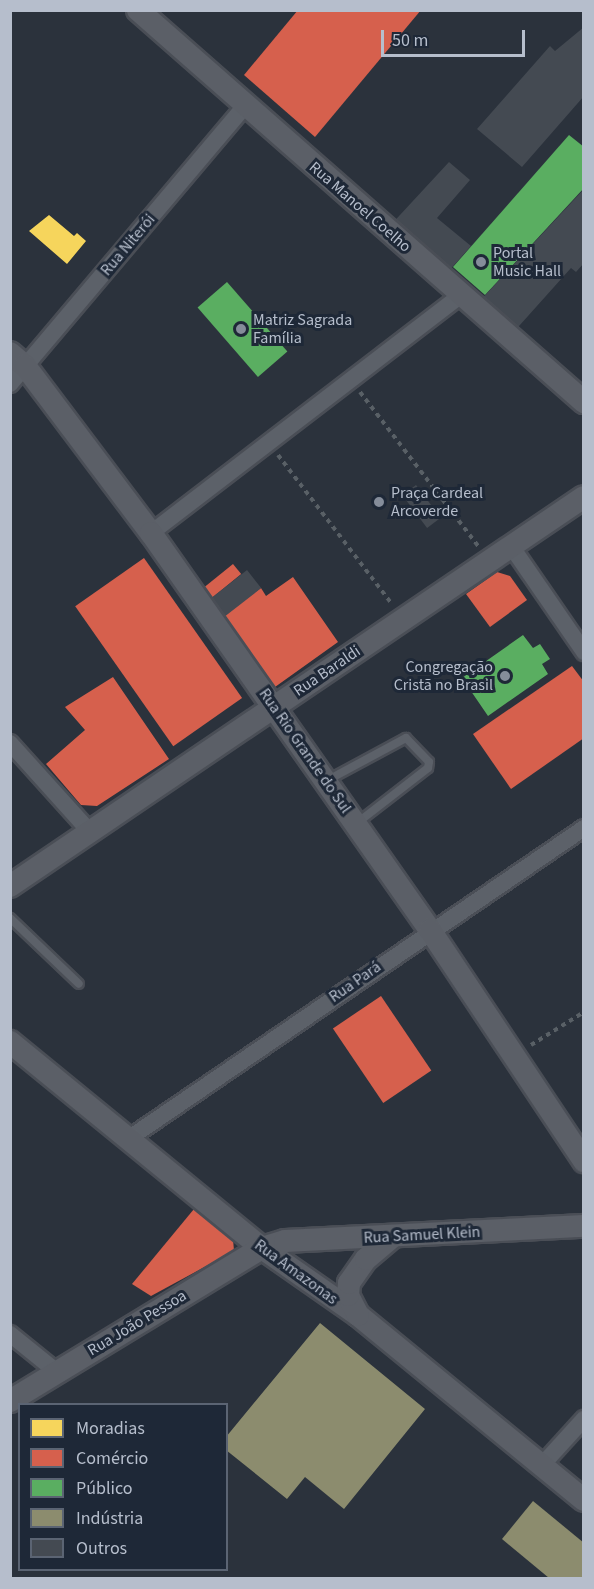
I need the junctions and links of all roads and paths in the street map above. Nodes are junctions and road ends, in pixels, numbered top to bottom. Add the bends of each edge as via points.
1 (138, 10) edge
2 (245, 106) junction
3 (462, 294) junction
4 (18, 360) edge
5 (350, 380) junction
6 (10, 384) edge
7 (584, 402) edge
8 (269, 442) junction
9 (584, 497) edge
10 (151, 533) junction
11 (511, 546) junction
12 (489, 561) junction
13 (404, 619) junction
14 (584, 652) edge
15 (273, 707) junction
16 (10, 743) edge
17 (325, 781) junction
18 (356, 824) junction
19 (584, 828) edge
20 (90, 831) junction
21 (10, 886) edge
22 (10, 918) edge
23 (430, 930) junction
24 (79, 984) dead end
25 (584, 1012) edge
26 (10, 1042) edge
27 (514, 1056) junction
28 (129, 1139) junction
29 (584, 1161) edge
30 (584, 1226) edge
31 (392, 1237) junction
32 (262, 1248) junction
33 (358, 1316) junction
34 (10, 1334) edge
35 (57, 1372) junction
36 (11, 1400) edge
37 (584, 1419) edge
38 (543, 1464) junction
39 (584, 1500) edge

1 - 2 street, Rua Manoel Coelho
2 - 3 street, Rua Manoel Coelho
2 - 4 street, Rua Niterói
3 - 5 street
3 - 7 street, Rua Manoel Coelho
4 - 6 street, Rua Niterói
4 - 10 street, Rua Rio Grande do Sul
5 - 8 street
5 - 12 path
8 - 10 street
8 - 13 path
9 - 11 street, Rua Baraldi
10 - 15 street, Rua Rio Grande do Sul
11 - 12 street, Rua Baraldi
11 - 14 street
12 - 13 street, Rua Baraldi
13 - 15 street, Rua Baraldi
15 - 17 street, Rua Rio Grande do Sul
15 - 20 street, Rua Baraldi
16 - 20 street
17 - 18 street, Rua Rio Grande do Sul
17 - 18 lane via 406,738 429,762 428,768
18 - 23 street, Rua Rio Grande do Sul
19 - 23 street, Rua Pará
20 - 21 street, Rua Baraldi
22 - 24 lane
23 - 27 street, Rua Rio Grande do Sul
23 - 28 street, Rua Pará
25 - 27 path
26 - 28 street, Rua Amazonas
27 - 29 street, Rua Rio Grande do Sul
28 - 32 street, Rua Amazonas
30 - 31 street, Rua Samuel Klein
31 - 32 street, Rua Samuel Klein via 285,1241
31 - 33 street via 366,1259 349,1283 348,1295
32 - 33 street, Rua Amazonas
32 - 35 street, Rua João Pessoa
33 - 38 street, Rua Amazonas
34 - 35 street
35 - 36 street, Rua João Pessoa
37 - 38 street
38 - 39 street, Rua Amazonas

